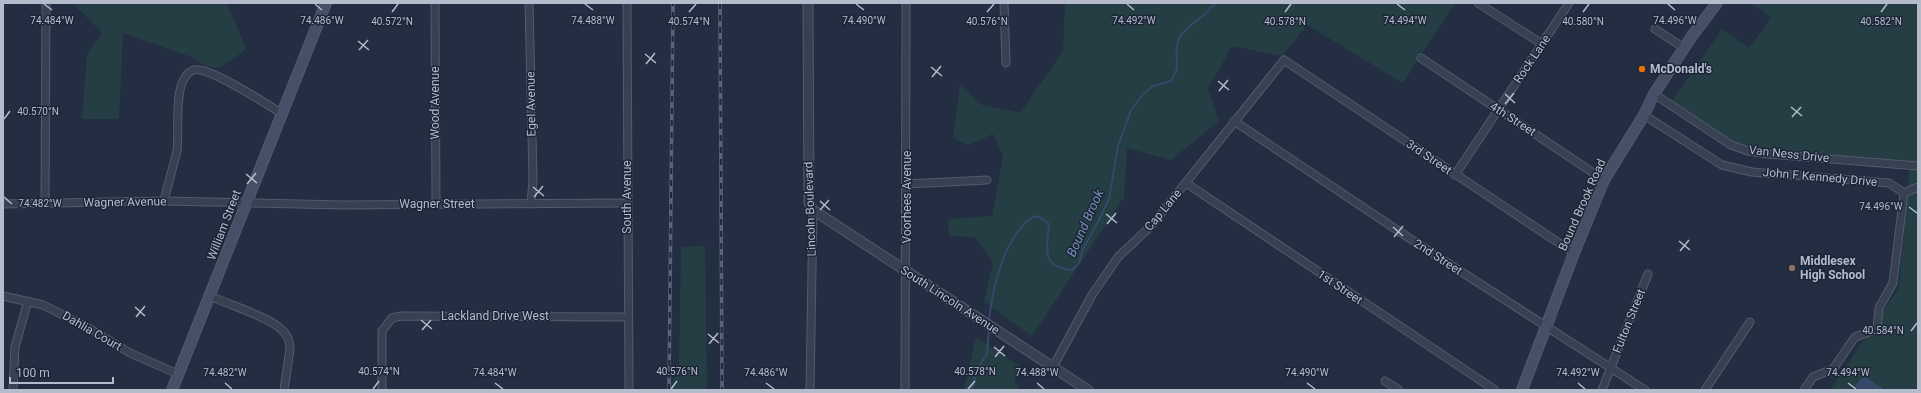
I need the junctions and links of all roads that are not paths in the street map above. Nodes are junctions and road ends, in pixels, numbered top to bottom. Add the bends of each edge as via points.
1 (46, 3) edge
2 (326, 3) edge
3 (435, 3) edge
4 (529, 3) edge
5 (627, 3) edge
6 (808, 3) edge
7 (906, 3) edge
8 (1004, 3) edge
9 (1478, 3) edge
10 (1569, 3) edge
11 (1717, 3) edge
12 (1655, 29) dead end
13 (1542, 44) junction
14 (1684, 48) junction
15 (1421, 58) dead end
16 (1284, 60) joint
17 (1006, 62) dead end
18 (1654, 94) junction
19 (1498, 110) junction
20 (281, 113) junction
21 (1644, 115) junction
22 (1234, 121) junction
23 (1917, 166) edge
24 (1455, 174) junction
25 (987, 180) dead end
26 (1604, 180) junction
27 (1186, 183) junction
28 (907, 184) junction
29 (1918, 187) edge
30 (1904, 193) junction
31 (164, 201) junction
32 (246, 203) junction
33 (436, 203) junction
34 (627, 203) junction
35 (3, 204) edge
36 (46, 204) junction
37 (531, 204) junction
38 (813, 210) junction
39 (1574, 253) junction
40 (906, 271) junction
41 (1648, 274) dead end
42 (3, 296) edge
43 (210, 296) junction
44 (28, 301) junction
45 (628, 317) junction
46 (1750, 322) dead end
47 (1546, 328) junction
48 (1053, 367) junction
49 (1610, 368) junction
50 (178, 374) junction
51 (1385, 382) dead end
52 (12, 390) edge
53 (172, 390) edge
54 (284, 390) edge
55 (382, 390) edge
56 (629, 390) edge
57 (810, 390) edge
58 (905, 390) edge
59 (1088, 390) edge
60 (1399, 390) edge
61 (1495, 390) edge
62 (1522, 390) edge
63 (1602, 390) edge
64 (1645, 390) edge
65 (1704, 390) edge
66 (1804, 390) edge

1 - 36 street
2 - 20 main road, William Street
3 - 33 street, Wood Avenue
4 - 37 street, Egel Avenue via 533,179
5 - 34 street, South Avenue
6 - 38 street, Lincoln Boulevard via 809,203
7 - 28 street, Voorhees Avenue
8 - 17 street
9 - 13 street
10 - 13 street, Rock Lane
11 - 14 main road, Bound Brook Road
12 - 14 street
13 - 19 street, Rock Lane
14 - 18 main road, Bound Brook Road
15 - 19 street, 4th Street
16 - 22 street, Cap Lane
16 - 24 street, 3rd Street
18 - 21 main road, Bound Brook Road
18 - 23 street, Van Ness Drive via 1732,145 1748,151
19 - 24 street, Rock Lane
19 - 26 street, 4th Street
20 - 31 street via 221,79 194,70 183,81 178,95 178,144
20 - 32 main road, William Street
21 - 26 main road, Bound Brook Road
21 - 30 street, John F Kennedy Drive via 1722,165 1752,172 1889,183
22 - 27 street, Cap Lane
22 - 47 street, 2nd Street
24 - 39 street, 3rd Street
25 - 28 street
26 - 39 main road, Bound Brook Road
27 - 48 street, Cap Lane via 1151,226 1118,258 1092,295
27 - 61 street, 1st Street
28 - 40 street, Voorhees Avenue
29 - 30 street
30 - 66 street via 1893,283 1879,308 1877,329 1856,338 1833,369 1813,377
31 - 32 street, Wagner Avenue
31 - 36 street, Wagner Avenue
32 - 33 street, Wagner Street
32 - 43 main road, William Street
33 - 37 street, Wagner Street
34 - 37 street, Wagner Street
34 - 45 street, South Avenue
35 - 36 street, Wagner Avenue
38 - 40 street, South Lincoln Avenue
38 - 57 street, Lincoln Boulevard
39 - 47 main road, Bound Brook Road
40 - 48 street, South Lincoln Avenue
40 - 58 street, Voorhees Avenue
41 - 49 street, Fulton Street
42 - 44 street, Dahlia Court
43 - 50 main road, William Street
43 - 54 street via 275,324 285,333 290,349
44 - 50 street, Dahlia Court via 44,304 130,353
44 - 52 street via 15,347
45 - 55 street, Lackland Drive West via 392,318 382,331
45 - 56 street, South Avenue
46 - 65 street
47 - 49 street, 2nd Street
47 - 62 main road, Bound Brook Road
48 - 59 street, South Lincoln Avenue
49 - 63 street, Fulton Street
49 - 64 street, 2nd Street
50 - 53 main road, William Street
51 - 60 street

